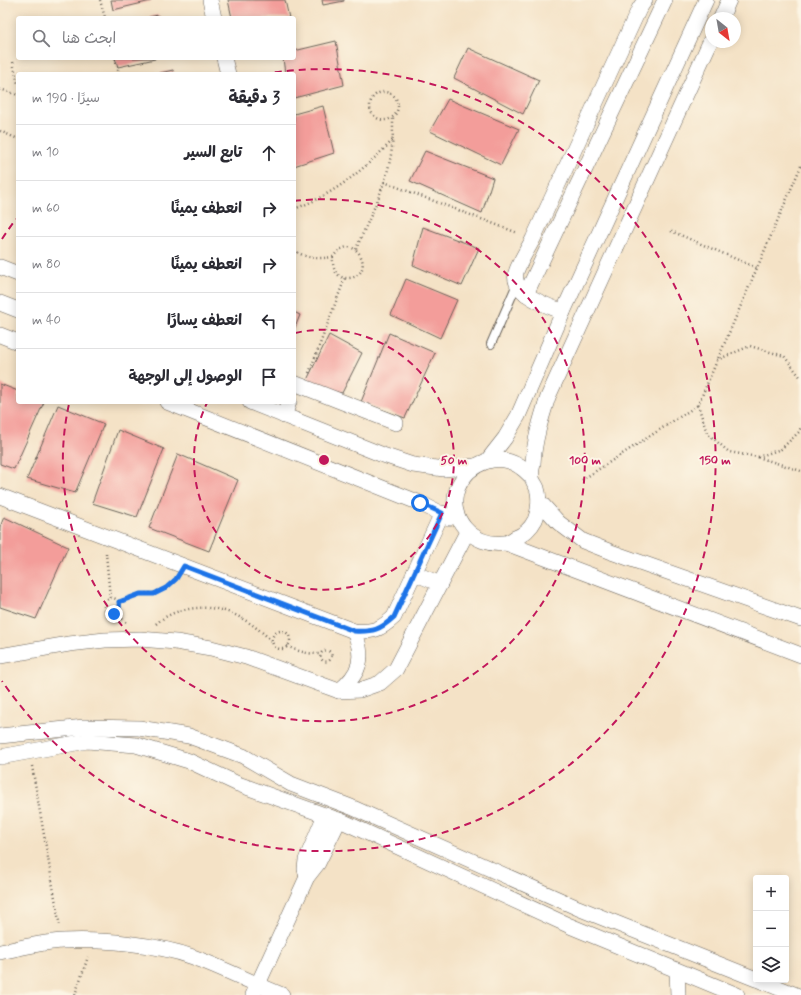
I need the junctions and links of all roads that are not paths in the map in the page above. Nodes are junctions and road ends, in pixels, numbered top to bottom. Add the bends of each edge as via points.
1 (210, 0) edge
2 (645, 0) edge
3 (665, 0) edge
4 (706, 0) edge
5 (730, 0) edge
6 (724, 12) edge
7 (214, 16) edge
8 (707, 48) edge
9 (224, 60) edge
10 (228, 72) edge
11 (0, 267) edge
12 (16, 273) edge
13 (522, 289) junction
14 (0, 303) edge
15 (16, 309) edge
16 (563, 312) junction
17 (0, 335) edge
18 (16, 341) edge
19 (491, 344) dead end
20 (297, 386) edge
21 (172, 404) edge
22 (261, 404) edge
23 (287, 409) edge
24 (396, 422) dead end
25 (481, 463) junction
26 (532, 478) junction
27 (0, 496) edge
28 (539, 501) junction
29 (442, 513) junction
30 (465, 529) junction
31 (506, 543) junction
32 (414, 573) junction
33 (440, 584) junction
34 (801, 619) edge
35 (354, 631) junction
36 (801, 655) edge
37 (0, 656) edge
38 (339, 691) junction
39 (0, 736) edge
40 (0, 757) edge
41 (322, 796) junction
42 (320, 813) junction
43 (339, 820) junction
44 (307, 877) junction
45 (0, 952) edge
46 (677, 971) junction
47 (753, 978) edge
48 (765, 983) edge
49 (718, 988) junction
50 (255, 990) edge
51 (282, 995) edge
52 (678, 995) edge
53 (703, 995) edge
54 (737, 995) edge
55 (796, 995) edge

1 - 7 street
2 - 13 street via 515,274
3 - 13 street
4 - 16 street
5 - 6 street
8 - 26 street via 548,397 539,423
9 - 10 street
11 - 12 street
13 - 16 street
13 - 19 lane
14 - 15 street
16 - 25 street via 518,416 505,438
17 - 18 street
20 - 24 street
21 - 29 street
22 - 23 street
23 - 25 street via 383,455 412,465 444,469
25 - 26 street via 500,460 512,462 523,468
25 - 30 street via 462,478 456,494 456,511
26 - 28 street
27 - 35 street
28 - 31 street via 535,520 523,535
28 - 34 street via 560,523 583,541
29 - 30 street
29 - 32 street
30 - 31 street via 479,540 492,544
30 - 33 street
31 - 36 street
32 - 33 street
32 - 35 street via 394,617 383,627 369,632
33 - 38 street via 396,669 380,683 360,690
35 - 38 street via 359,643 357,671
37 - 38 street via 104,640 176,642 246,657
39 - 41 street via 84,727 139,728 189,736 243,756 291,784
40 - 42 street via 87,741 136,745 189,761 238,784
41 - 42 street
41 - 47 street via 578,908
42 - 43 street
42 - 44 street via 306,860
43 - 44 street via 318,863
43 - 46 street via 570,926
44 - 50 street
45 - 50 street via 62,941 127,944 192,957
46 - 49 street
46 - 52 street
48 - 55 street
49 - 53 street
49 - 54 street
50 - 51 street

